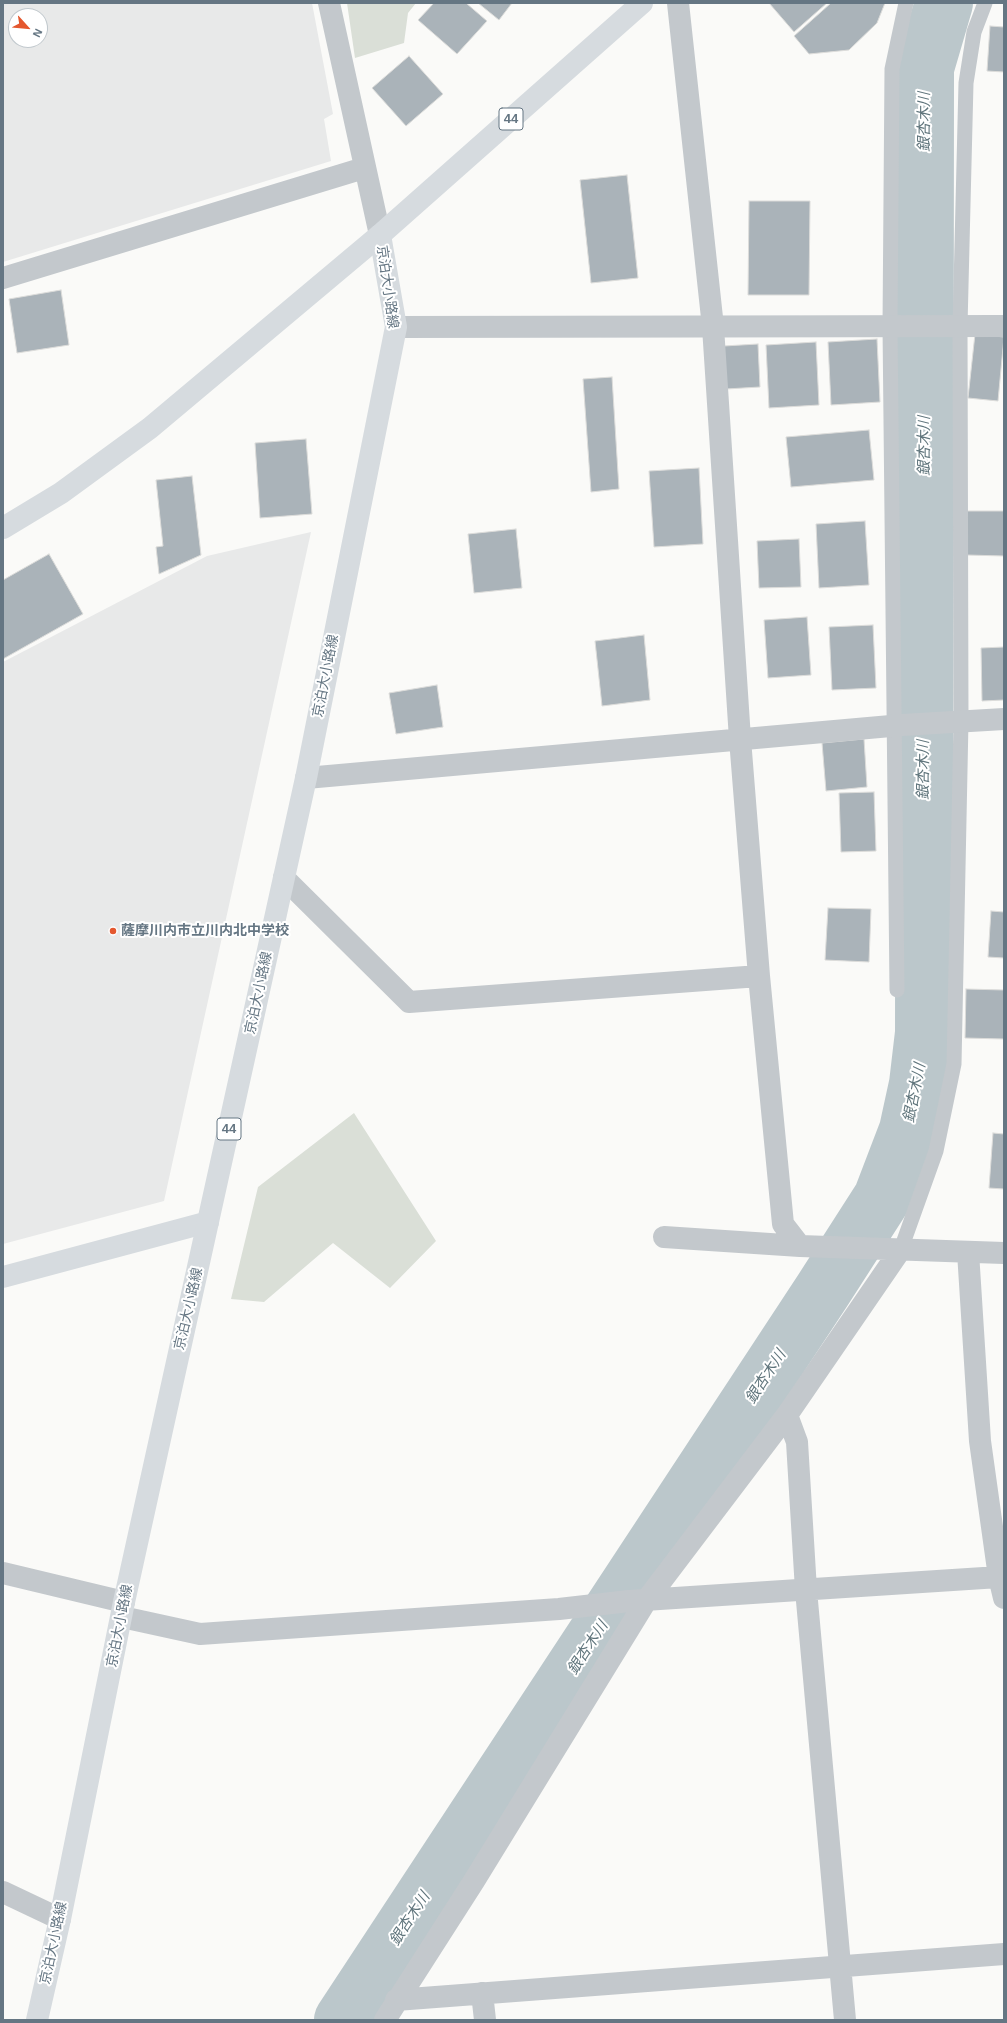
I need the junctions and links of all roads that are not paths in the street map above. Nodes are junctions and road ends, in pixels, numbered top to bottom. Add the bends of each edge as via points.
1 (329, 3) edge
2 (642, 3) edge
3 (678, 3) edge
4 (906, 3) edge
5 (985, 3) edge
6 (364, 168) junction
7 (380, 235) junction
8 (3, 278) edge
9 (895, 326) junction
10 (953, 326) junction
11 (1004, 326) edge
12 (396, 327) junction
13 (712, 327) junction
14 (3, 528) edge
15 (1004, 718) edge
16 (957, 721) junction
17 (898, 725) junction
18 (740, 739) junction
19 (306, 778) junction
20 (284, 878) junction
21 (759, 976) junction
22 (897, 990) dead end
23 (208, 1222) junction
24 (664, 1237) dead end
25 (800, 1246) junction
26 (893, 1250) junction
27 (968, 1252) junction
28 (1004, 1253) edge
29 (3, 1277) edge
30 (787, 1415) junction
31 (3, 1573) edge
32 (999, 1576) junction
33 (806, 1590) junction
34 (1004, 1598) edge
35 (638, 1601) junction
36 (123, 1610) junction
37 (3, 1892) edge
38 (60, 1919) junction
39 (1004, 1954) edge
40 (841, 1967) junction
41 (482, 1993) junction
42 (396, 2000) junction
43 (37, 2020) edge
44 (385, 2020) edge
45 (485, 2020) edge
46 (845, 2020) edge

1 - 6 street
2 - 7 main road, 京泊大小路線 / 44
3 - 13 street
4 - 9 lane via 892,69
5 - 10 lane via 974,32 966,83
6 - 7 street
6 - 8 street
7 - 12 main road, 京泊大小路線 / 44
7 - 14 main road via 150,428 61,493
9 - 10 street
9 - 13 street
9 - 17 lane
10 - 11 street
10 - 16 lane
12 - 13 street
12 - 19 main road, 京泊大小路線 / 44
13 - 18 street
15 - 16 street
16 - 17 street
16 - 26 lane via 954,1064 936,1151
17 - 18 street
17 - 22 lane
18 - 19 street
18 - 21 street
19 - 20 main road, 京泊大小路線 / 44
20 - 21 street via 408,1002
20 - 23 main road, 京泊大小路線 / 44
21 - 25 street via 783,1224
23 - 29 main road
23 - 36 main road, 京泊大小路線 / 44
24 - 25 street
25 - 26 street
26 - 27 street
26 - 30 street
27 - 28 street
27 - 32 street via 980,1441
30 - 33 street via 797,1442
30 - 35 street
31 - 36 street
32 - 33 street
32 - 34 street
33 - 35 street
33 - 40 street
35 - 36 street via 559,1609 200,1634
35 - 42 street via 474,1881
36 - 38 main road, 京泊大小路線 / 44
37 - 38 street
38 - 43 main road, 京泊大小路線 / 44
39 - 40 street
40 - 41 street
40 - 46 street
41 - 42 street
41 - 45 street
42 - 44 street

